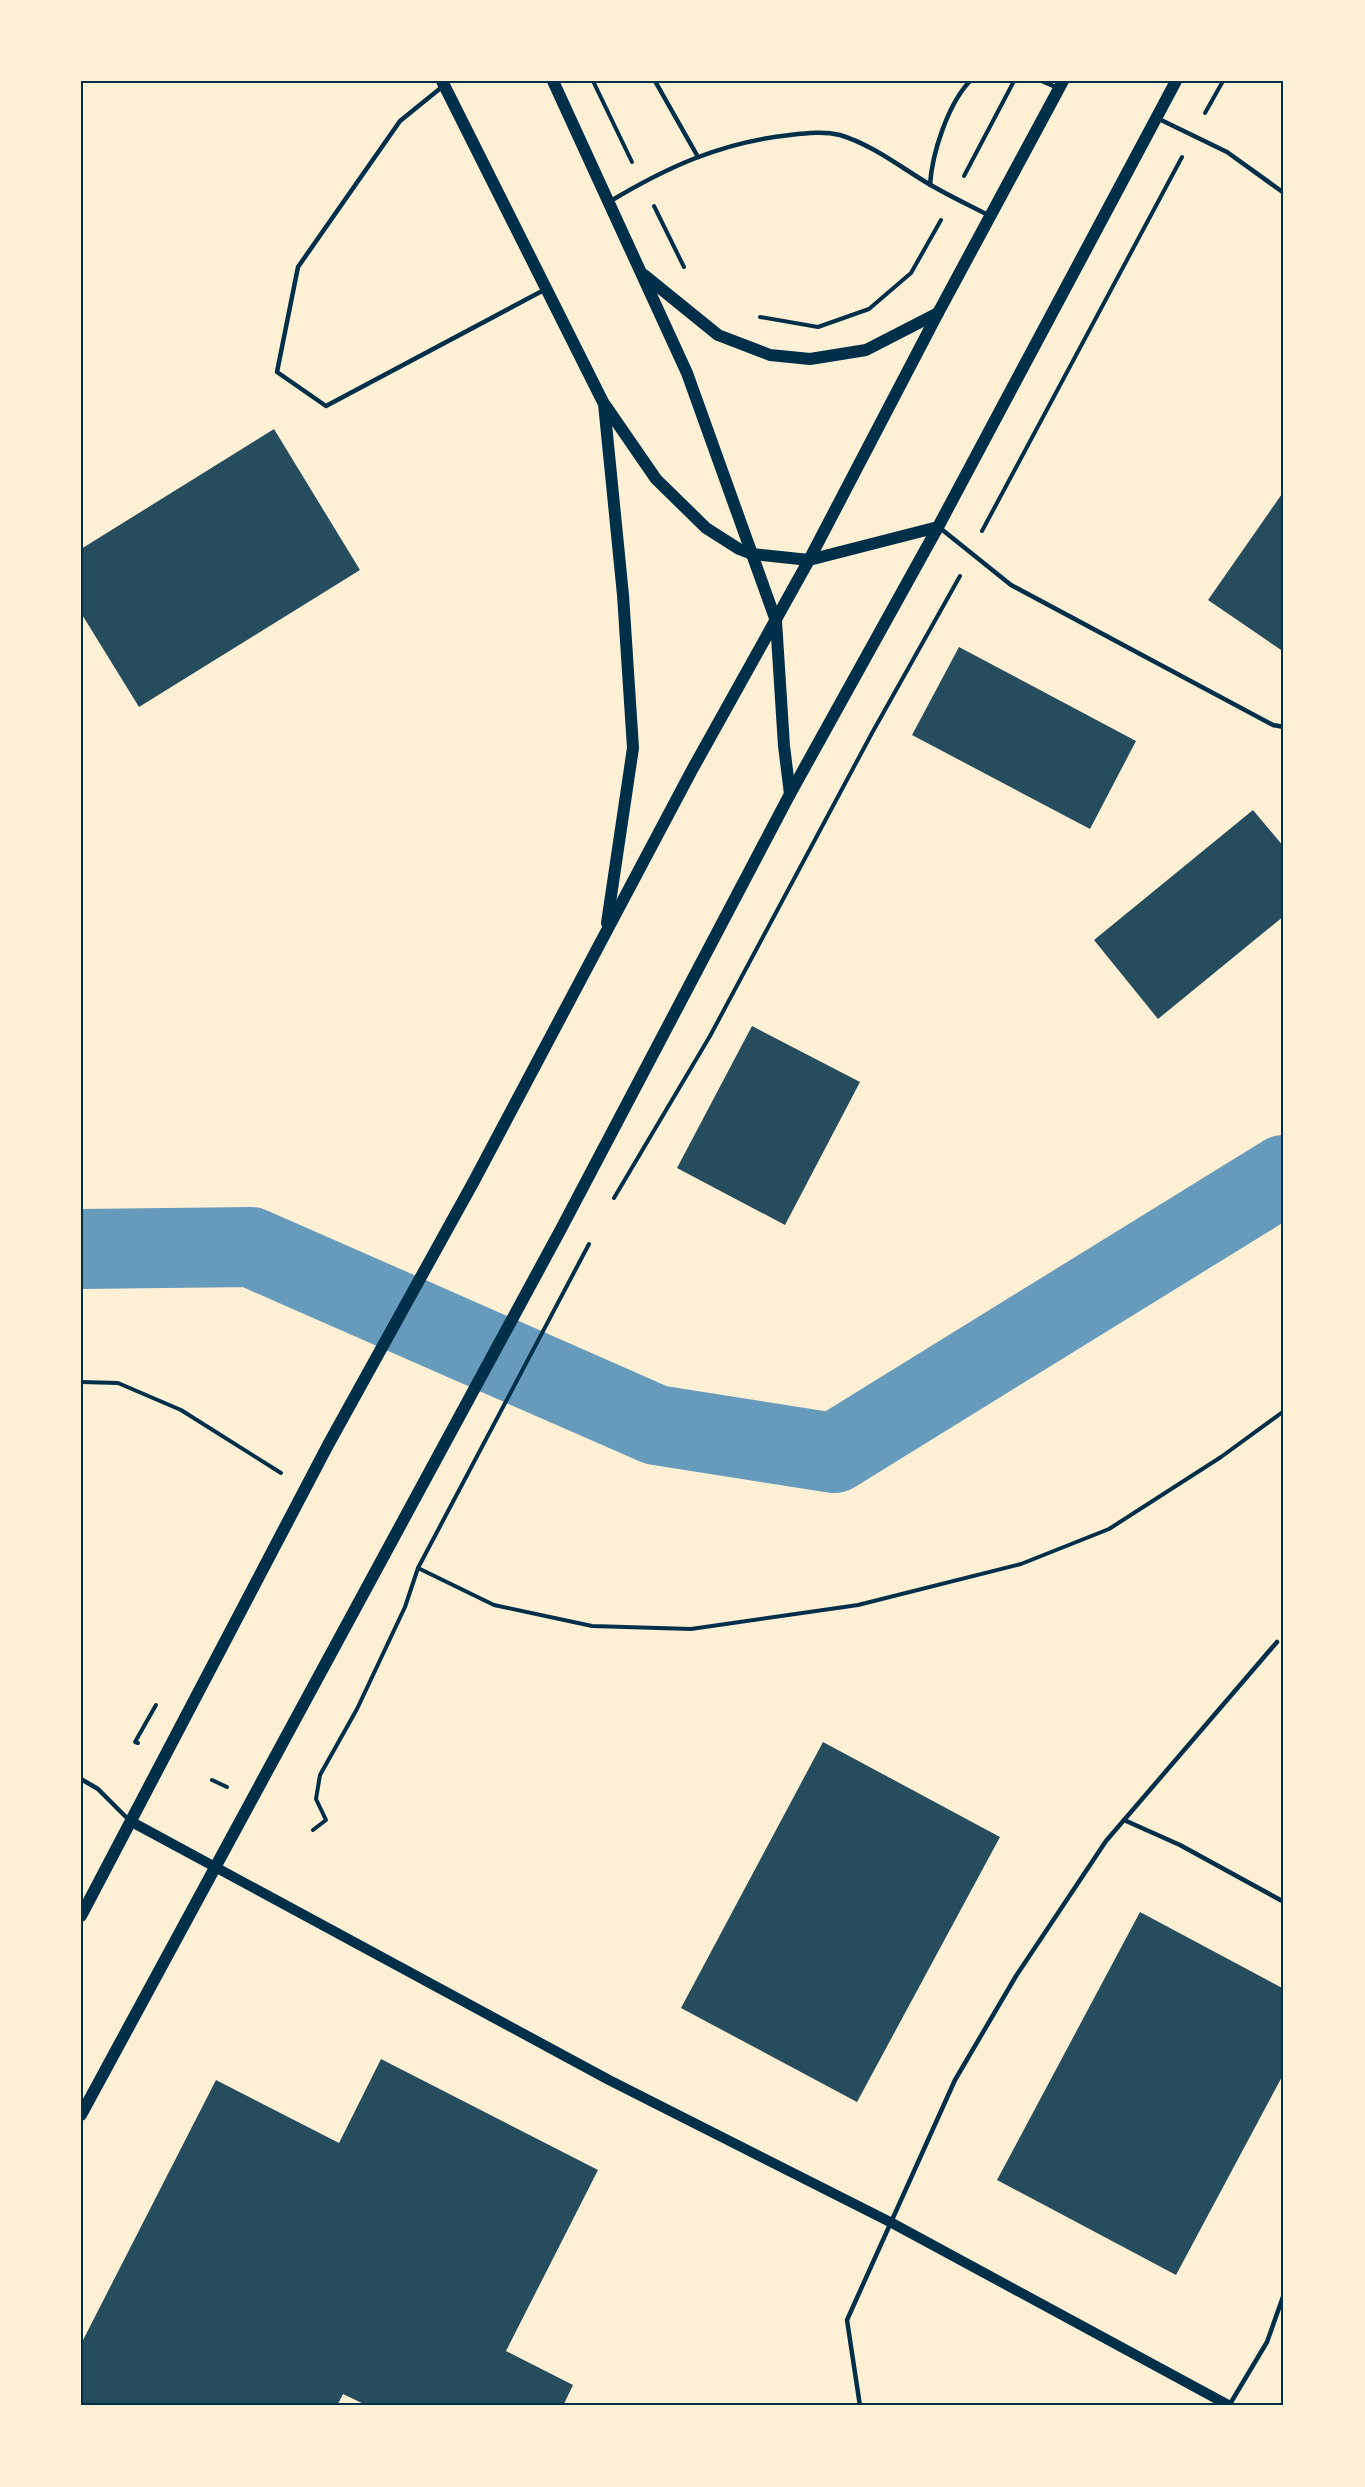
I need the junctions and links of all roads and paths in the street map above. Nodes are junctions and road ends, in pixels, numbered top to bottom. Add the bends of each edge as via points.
1 (553, 81) edge
2 (593, 81) edge
3 (655, 81) edge
4 (970, 81) edge
5 (1014, 81) edge
6 (1042, 81) edge
7 (1176, 81) edge
8 (1223, 81) edge
9 (447, 82) edge
10 (1061, 85) edge
11 (1156, 117) junction
12 (1193, 135) junction
13 (698, 157) junction
14 (642, 182) junction
15 (930, 185) junction
16 (1284, 193) edge
17 (953, 197) junction
18 (609, 202) junction
19 (990, 216) junction
20 (685, 270) dead end
21 (642, 273) junction
22 (546, 289) junction
23 (938, 313) junction
24 (755, 316) dead end
25 (604, 404) junction
26 (938, 527) junction
27 (971, 553) junction
28 (752, 554) junction
29 (809, 560) junction
30 (776, 621) junction
31 (1284, 727) edge
32 (790, 794) junction
33 (606, 934) junction
34 (613, 1199) dead end
35 (594, 1235) dead end
36 (81, 1382) edge
37 (1284, 1411) edge
38 (304, 1488) junction
39 (386, 1553) junction
40 (418, 1568) junction
41 (1277, 1642) dead end
42 (81, 1779) edge
43 (212, 1780) dead end
44 (233, 1790) dead end
45 (1124, 1820) junction
46 (130, 1821) junction
47 (313, 1830) dead end
48 (216, 1867) junction
49 (1284, 1902) edge
50 (81, 1916) edge
51 (81, 2115) edge
52 (892, 2223) junction
53 (1284, 2294) edge
54 (860, 2406) edge
55 (1229, 2406) edge

1 - 18 main road
2 - 14 path
3 - 13 lane
4 - 15 lane via 942,132
5 - 17 path
6 - 10 lane
7 - 11 main road
8 - 12 path
9 - 22 main road
9 - 22 lane via 400,121 298,267 277,372 326,406
10 - 19 main road
11 - 12 lane
11 - 26 main road
12 - 16 lane via 1227,152
12 - 27 path
13 - 14 lane
13 - 15 lane via 756,139 825,133 869,148
14 - 18 lane
14 - 20 path
15 - 17 lane
17 - 19 lane
17 - 24 path via 911,273 869,309 818,327
18 - 21 main road
19 - 23 main road
21 - 23 main road via 718,335 770,355 810,359 866,350
21 - 28 main road via 687,373
22 - 25 main road
23 - 29 main road
25 - 28 main road via 656,479 706,528
25 - 33 main road via 633,748
26 - 27 lane
26 - 29 main road
26 - 32 main road
27 - 31 lane via 1011,585 1273,725
27 - 34 path via 710,1036
28 - 29 main road
28 - 30 main road
29 - 30 main road
30 - 32 main road
30 - 33 main road
32 - 39 main road
33 - 38 main road
35 - 40 path
36 - 38 path via 118,1383 181,1410
37 - 40 path via 1109,1529 1021,1564 858,1605 691,1629 592,1626 494,1605
38 - 46 main road
39 - 40 path
39 - 48 main road
40 - 47 path via 405,1607 367,1688 320,1775 316,1799 326,1820
41 - 45 lane
42 - 46 lane via 98,1789
43 - 44 path
45 - 49 lane via 1180,1845
45 - 52 lane via 1016,1976 955,2080
46 - 48 street
46 - 50 main road
48 - 51 main road
48 - 52 street via 609,2080
52 - 54 lane via 847,2320
52 - 55 street
53 - 55 lane via 1267,2342

